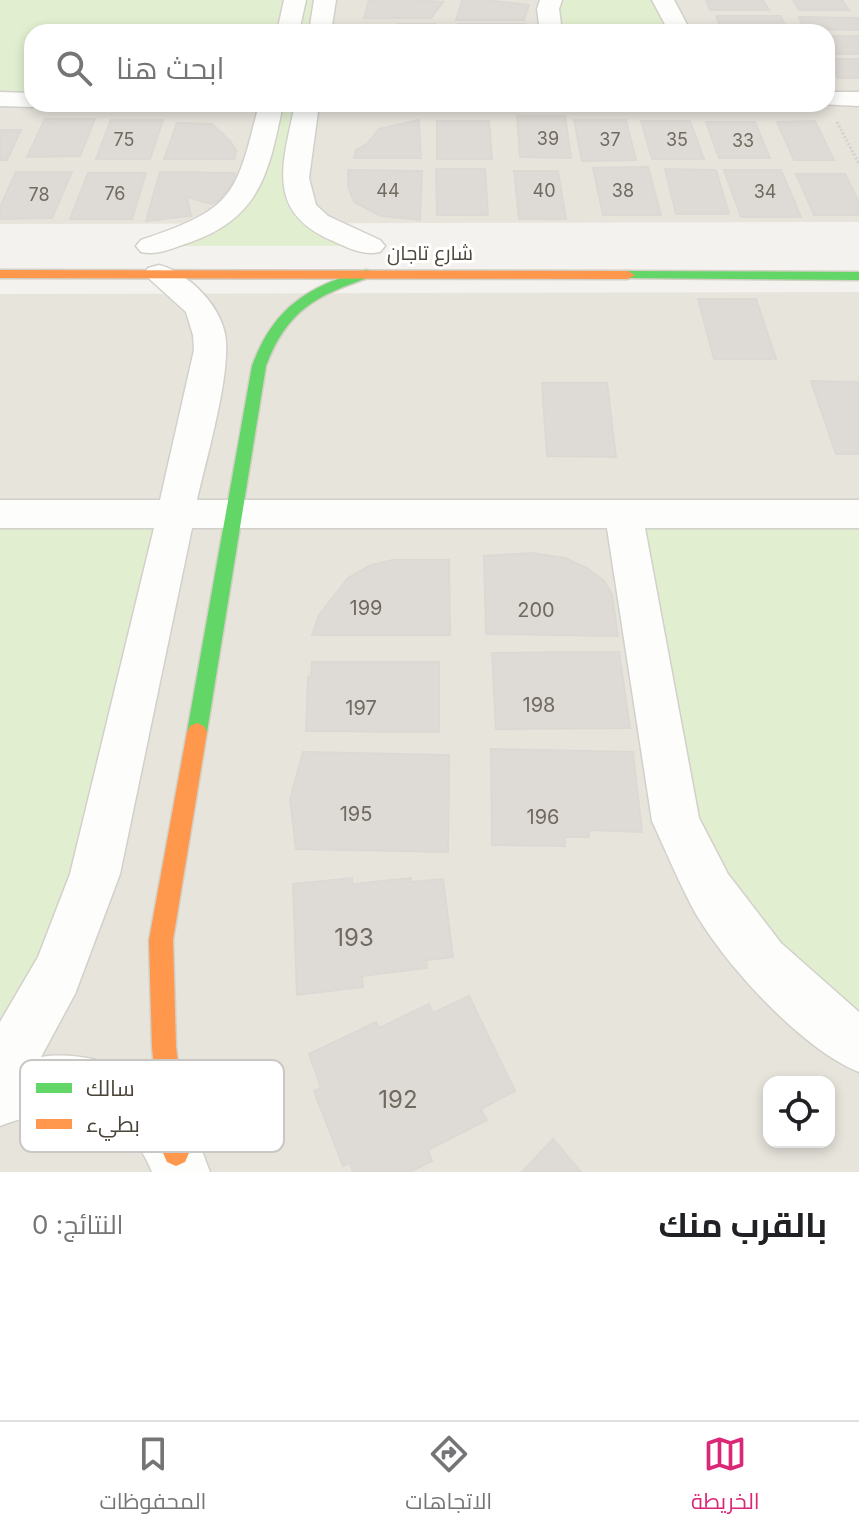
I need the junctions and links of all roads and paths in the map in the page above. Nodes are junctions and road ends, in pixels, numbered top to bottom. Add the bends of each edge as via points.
1 (295, 0) edge
2 (325, 0) edge
3 (551, 0) edge
4 (663, 0) edge
5 (290, 24) edge
6 (321, 24) edge
7 (550, 24) edge
8 (676, 24) edge
9 (0, 99) edge
10 (859, 99) edge
11 (24, 100) edge
12 (835, 106) edge
13 (269, 112) edge
14 (306, 112) edge
15 (833, 112) edge
16 (859, 164) edge
17 (198, 246) dead end
18 (323, 246) dead end
19 (377, 246) joint
20 (149, 255) junction
21 (0, 274) edge
22 (366, 274) junction
23 (859, 276) edge
24 (0, 514) edge
25 (176, 514) junction
26 (233, 514) junction
27 (624, 514) junction
28 (858, 517) edge
29 (859, 1045) edge
30 (166, 1060) edge
31 (0, 1068) edge
32 (20, 1088) edge
33 (0, 1098) edge

1 - 5 street
2 - 6 street
3 - 7 street
4 - 8 street
9 - 11 street
10 - 12 street
13 - 20 street via 247,192 211,223
14 - 19 street via 295,192 303,208 341,236
15 - 16 path
17 - 20 street, شارع تاجان
18 - 19 street, شارع تاجان
20 - 21 street, شارع تاجان
20 - 22 street, شارع تاجان
20 - 25 street via 196,303 211,343
22 - 23 street, شارع تاجان via 720,268
22 - 26 street via 303,300 264,341
24 - 25 street
25 - 26 street
25 - 31 street via 95,874 48,994
26 - 27 street
26 - 30 street via 161,940
27 - 28 street
27 - 29 street via 676,821 710,891 763,961
32 - 33 street

